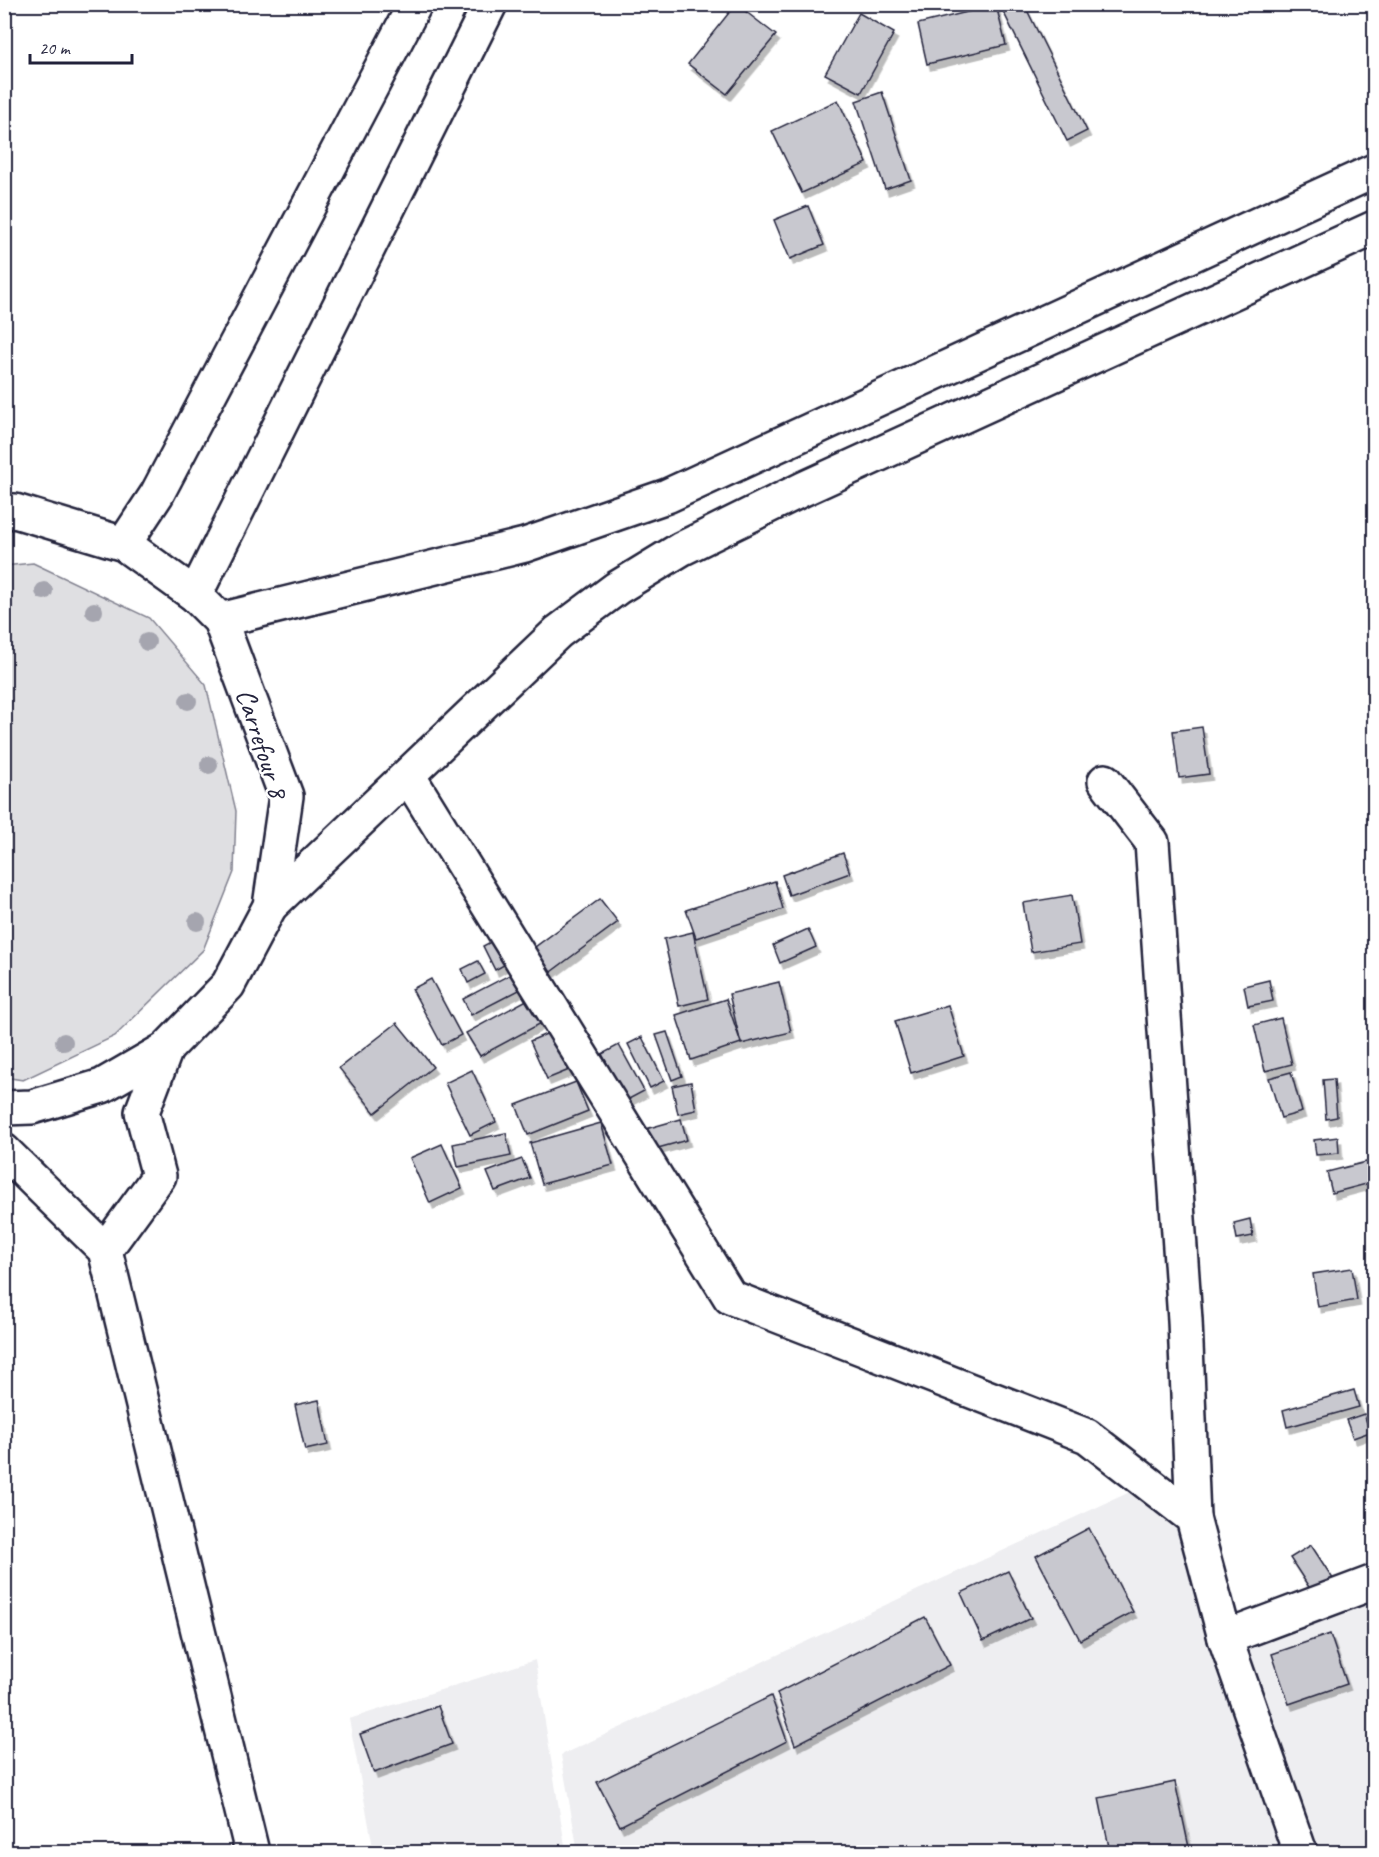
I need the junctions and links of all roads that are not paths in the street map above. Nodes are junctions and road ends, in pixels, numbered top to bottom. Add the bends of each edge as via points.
1 (415, 4) edge
2 (490, 4) edge
3 (1374, 171) edge
4 (1374, 228) edge
5 (4, 512) edge
6 (124, 544) junction
7 (195, 595) junction
8 (220, 620) junction
9 (409, 777) junction
10 (1105, 781) dead end
11 (270, 906) junction
12 (166, 1049) junction
13 (4, 1108) edge
14 (4, 1151) edge
15 (105, 1250) junction
16 (1193, 1518) junction
17 (1374, 1582) edge
18 (1225, 1638) junction
19 (252, 1852) edge
20 (1300, 1852) edge

1 - 6 street via 157,494
2 - 7 street
3 - 8 street via 667,496 525,545
4 - 9 street via 814,484 681,549 617,588 558,632
5 - 6 street, Carrefour 8 via 15,511
6 - 7 street, Carrefour 8
7 - 8 street, Carrefour 8
8 - 11 street, Carrefour 8 via 286,796
9 - 11 street
9 - 16 street via 730,1297 1087,1436
10 - 16 street via 1152,842 1185,1320
11 - 12 street, Carrefour 8 via 228,985
12 - 13 street, Carrefour 8 via 102,1086 32,1107
12 - 15 street via 142,1112 159,1176
14 - 15 street
15 - 19 street
16 - 18 street
17 - 18 street
18 - 20 street

